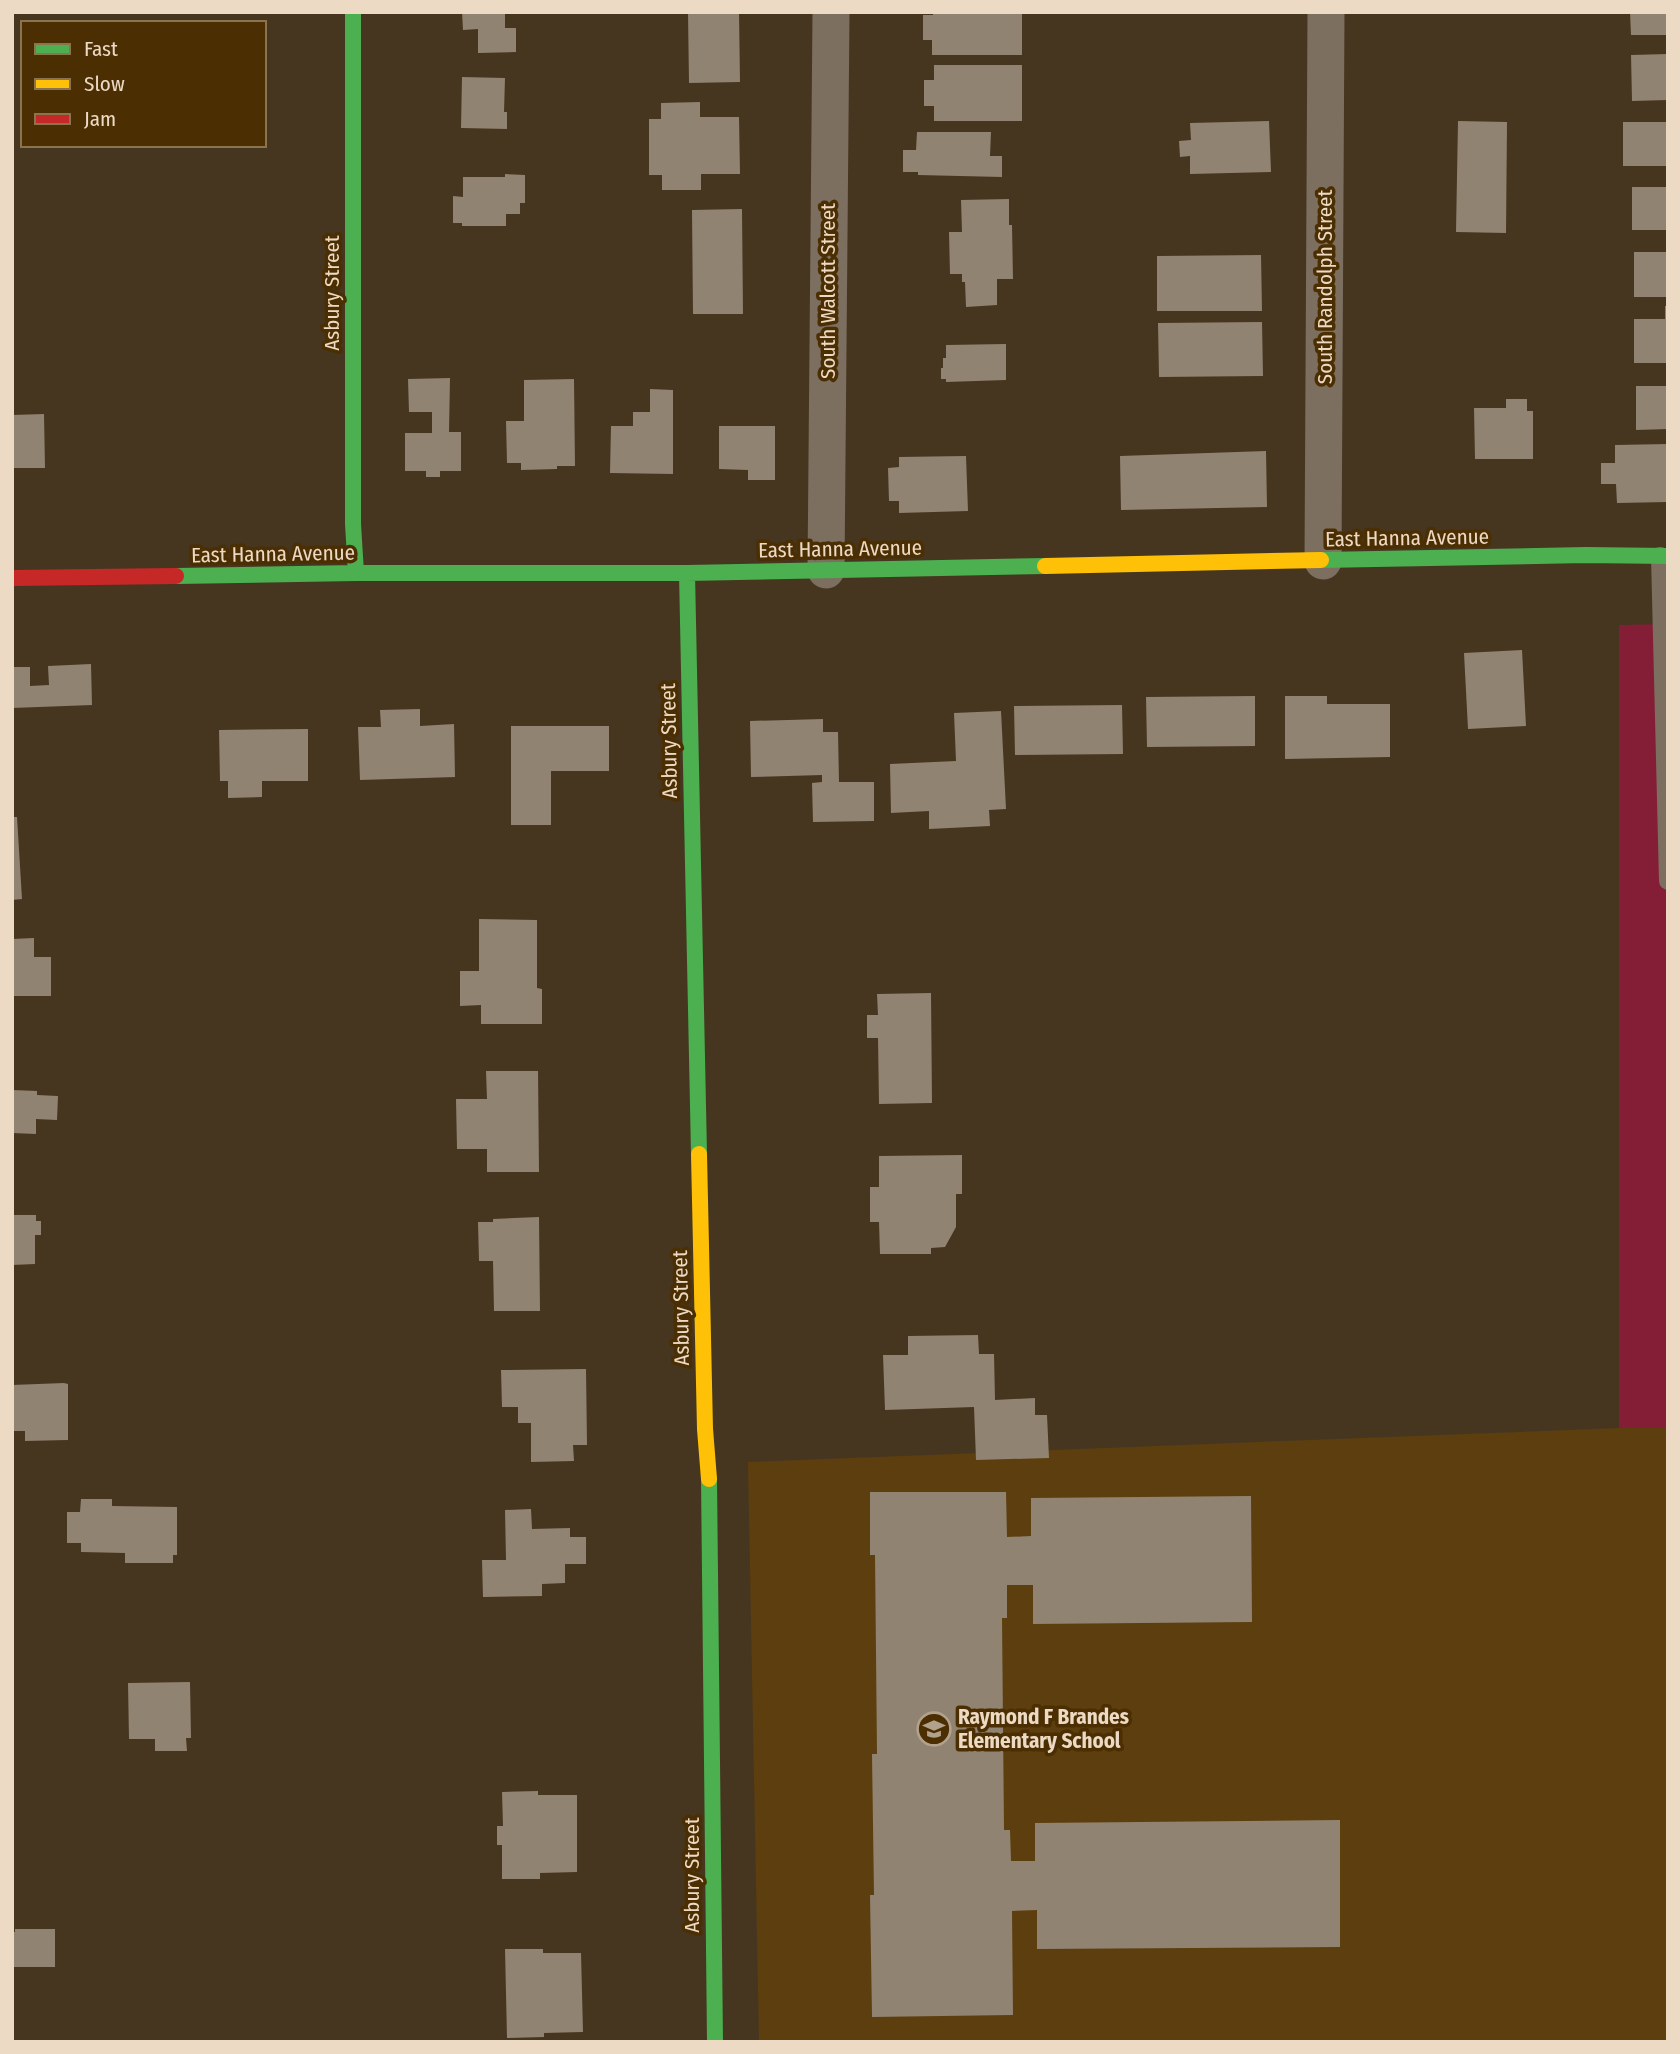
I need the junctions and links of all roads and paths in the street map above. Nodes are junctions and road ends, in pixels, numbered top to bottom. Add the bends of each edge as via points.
1 (353, 12) edge
2 (831, 12) edge
3 (1326, 12) edge
4 (1664, 556) edge
5 (1323, 561) junction
6 (826, 570) junction
7 (356, 573) junction
8 (687, 573) junction
9 (12, 578) edge
10 (1668, 881) edge
11 (715, 2042) edge

1 - 7 street, Asbury Street
2 - 6 street, South Walcott Street
3 - 5 street, South Randolph Street
4 - 5 street, East Hanna Avenue
4 - 10 lane
5 - 6 street, East Hanna Avenue
6 - 8 street, East Hanna Avenue
7 - 8 street, East Hanna Avenue
7 - 9 street, East Hanna Avenue
8 - 11 street, Asbury Street via 710,1495

